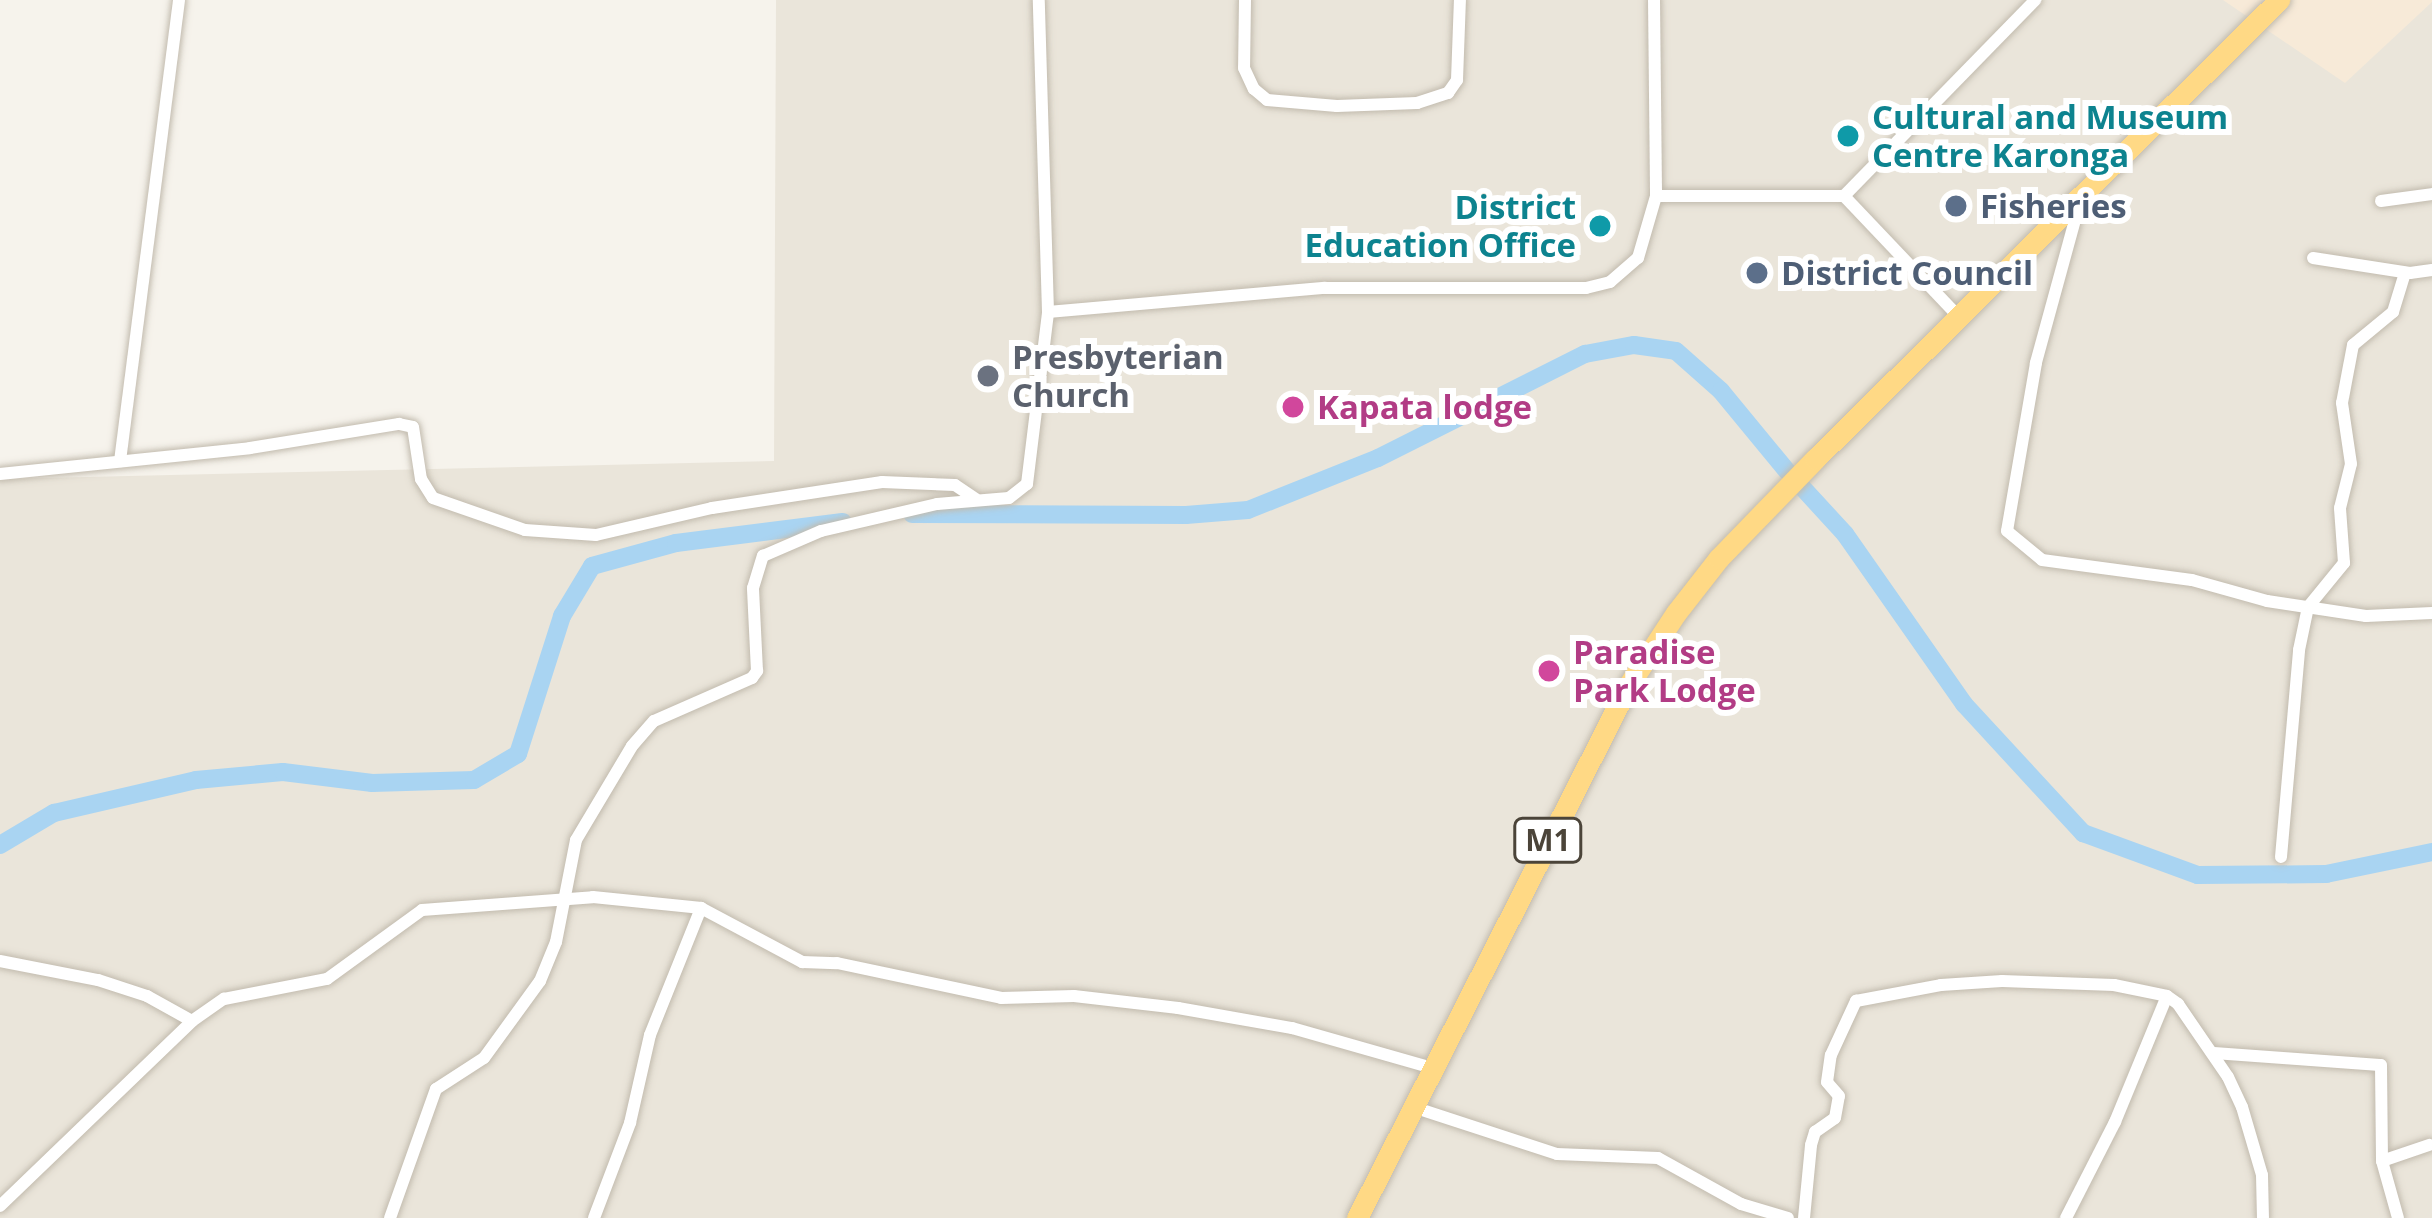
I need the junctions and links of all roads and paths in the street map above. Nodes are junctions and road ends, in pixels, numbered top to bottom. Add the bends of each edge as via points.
1 (179, 0) edge
2 (1039, 0) edge
3 (1245, 0) edge
4 (1460, 0) edge
5 (1654, 0) edge
6 (2035, 0) edge
7 (2279, 0) edge
8 (2432, 194) edge
9 (1656, 196) junction
10 (1844, 196) junction
11 (2081, 196) junction
12 (2381, 201) dead end
13 (2313, 258) dead end
14 (2432, 270) edge
15 (2405, 273) junction
16 (1048, 312) junction
17 (1959, 317) junction
18 (120, 461) junction
19 (0, 474) edge
20 (976, 500) junction
21 (2308, 607) junction
22 (2432, 613) edge
23 (2281, 857) dead end
24 (563, 897) junction
25 (701, 908) junction
26 (0, 962) edge
27 (2167, 996) junction
28 (192, 1021) junction
29 (2212, 1053) junction
30 (1432, 1068) junction
31 (1413, 1107) junction
32 (2429, 1145) dead end
33 (2382, 1161) junction
34 (0, 1206) edge
35 (390, 1218) edge
36 (594, 1218) edge
37 (1357, 1218) edge
38 (1788, 1218) edge
39 (1804, 1218) edge
40 (2066, 1218) edge
41 (2263, 1218) edge
42 (2398, 1218) edge

1 - 18 street
2 - 16 street
3 - 4 street via 1244,68 1253,89 1267,100 1337,106 1417,104 1448,93 1457,80
5 - 9 street
6 - 10 street
7 - 11 highway, M1
8 - 12 street
9 - 10 street
9 - 16 street via 1638,259 1586,288 1325,288
10 - 17 street
11 - 17 highway, M1
11 - 21 street via 2036,363 2007,531 2042,560 2192,580
13 - 15 street
14 - 15 street
15 - 21 street via 2393,312 2353,345 2342,404 2351,464 2339,508 2344,563
16 - 20 street via 1027,484 1009,498
17 - 30 highway, M1 via 1784,491 1676,613 1628,686
18 - 19 street
18 - 20 street via 408,424 433,498 506,527 585,536 852,484 944,483
20 - 24 street via 821,531 763,556 753,588 757,671 643,731 581,828
21 - 22 street via 2366,616
21 - 23 street
24 - 25 street
24 - 28 street via 437,905 327,979 224,999
24 - 35 street via 554,952 521,1010 484,1058 430,1098
25 - 30 street via 813,964 988,996 1160,1005 1292,1028
25 - 36 street via 650,1036 644,1077
26 - 28 street via 147,995
27 - 29 street
27 - 39 street via 2102,984 2002,981 1860,998 1829,1064 1827,1082 1839,1096 1835,1118 1810,1145
27 - 40 street
28 - 34 street
29 - 33 street via 2381,1065
29 - 41 street via 2257,1154
30 - 31 highway, M1
31 - 37 highway, M1
31 - 38 street via 1557,1154 1658,1158 1742,1204
32 - 33 street
33 - 42 street

